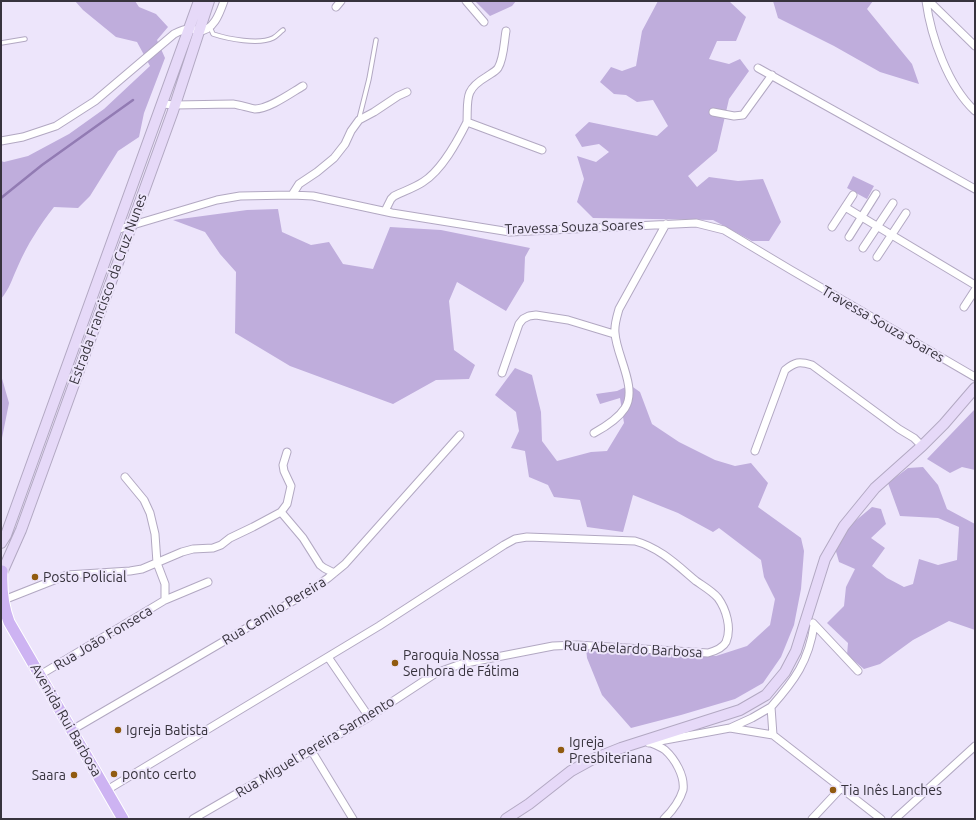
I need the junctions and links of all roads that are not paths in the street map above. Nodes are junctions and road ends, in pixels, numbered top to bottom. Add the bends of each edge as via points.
1 (199, 1) edge
2 (209, 1) edge
3 (224, 1) edge
4 (341, 1) edge
5 (466, 1) edge
6 (926, 1) edge
7 (929, 1) edge
8 (336, 7) dead end
9 (484, 22) dead end
10 (210, 27) junction
11 (194, 30) junction
12 (283, 30) dead end
13 (506, 31) dead end
14 (25, 38) dead end
15 (376, 40) dead end
16 (1, 43) edge
17 (975, 46) edge
18 (758, 68) dead end
19 (772, 76) junction
20 (303, 86) dead end
21 (407, 92) dead end
22 (162, 104) junction
23 (175, 105) junction
24 (975, 111) edge
25 (713, 112) dead end
26 (359, 120) junction
27 (467, 122) junction
28 (1, 141) edge
29 (542, 150) dead end
30 (975, 189) edge
31 (876, 194) dead end
32 (292, 195) junction
33 (853, 195) dead end
34 (893, 204) dead end
35 (845, 206) junction
36 (385, 211) junction
37 (906, 213) dead end
38 (862, 216) junction
39 (666, 224) junction
40 (878, 226) junction
41 (131, 227) junction
42 (832, 227) dead end
43 (116, 230) junction
44 (892, 235) junction
45 (849, 237) dead end
46 (864, 248) dead end
47 (877, 257) dead end
48 (975, 286) edge
49 (975, 290) edge
50 (964, 307) dead end
51 (614, 334) junction
52 (502, 373) dead end
53 (975, 377) edge
54 (975, 388) edge
55 (594, 433) dead end
56 (460, 435) dead end
57 (922, 446) junction
58 (287, 452) dead end
59 (755, 452) dead end
60 (124, 477) dead end
61 (280, 512) junction
62 (1, 543) edge
63 (157, 563) junction
64 (2, 573) edge
65 (334, 573) junction
66 (208, 582) dead end
67 (165, 600) junction
68 (2, 601) edge
69 (1, 612) edge
70 (808, 614) junction
71 (9, 622) junction
72 (814, 625) junction
73 (328, 657) junction
74 (858, 671) dead end
75 (436, 674) joint
76 (40, 676) junction
77 (771, 707) junction
78 (369, 717) junction
79 (730, 728) junction
80 (72, 730) junction
81 (773, 735) junction
82 (651, 743) junction
83 (632, 744) junction
84 (975, 746) edge
85 (311, 750) junction
86 (841, 788) junction
87 (107, 790) junction
88 (123, 819) edge
89 (193, 819) edge
90 (353, 819) edge
91 (506, 819) edge
92 (664, 819) edge
93 (812, 819) edge
94 (880, 819) edge
95 (895, 819) edge

1 - 11 main road, Estrada Francisco da Cruz Nunes
2 - 11 main road, Estrada Francisco da Cruz Nunes
3 - 10 street via 220,13
4 - 8 street
5 - 9 street
6 - 24 street via 937,44 949,76 957,91
7 - 17 street
10 - 11 street
10 - 12 lane via 213,34 256,41 274,37
11 - 22 main road, Estrada Francisco da Cruz Nunes
11 - 23 main road, Estrada Francisco da Cruz Nunes
11 - 28 street via 174,34 95,101 56,126
13 - 27 street via 501,60 495,72 469,90
14 - 16 lane
15 - 26 lane
18 - 19 street
19 - 25 street via 743,115
19 - 30 street
20 - 23 street via 260,109 233,104
21 - 26 street
22 - 23 street
22 - 43 main road, Estrada Francisco da Cruz Nunes
23 - 41 main road, Estrada Francisco da Cruz Nunes
26 - 32 street via 334,158 299,184
27 - 29 street
27 - 36 street via 461,135 433,174 423,182 394,196
31 - 38 street
32 - 36 street, Travessa Souza Soares via 313,196
32 - 41 street, Travessa Souza Soares via 240,196 217,200
33 - 35 street
34 - 40 street
35 - 38 street
35 - 42 street
36 - 39 street, Travessa Souza Soares via 510,232
37 - 44 street
38 - 40 street
38 - 45 street
39 - 51 street via 619,308
39 - 53 street, Travessa Souza Soares via 696,223 724,230
40 - 44 street
40 - 46 street
41 - 43 street, Travessa Souza Soares
41 - 64 main road, Estrada Francisco da Cruz Nunes via 21,530
43 - 62 main road, Estrada Francisco da Cruz Nunes
44 - 47 street
44 - 48 street
49 - 50 street
51 - 52 street via 568,320 529,316 519,324
51 - 55 street via 629,388 629,399 625,409 610,424
54 - 57 main road
56 - 65 street, Rua Camilo Pereira via 345,564
57 - 59 street via 812,365 802,362 793,364 785,370
57 - 70 main road via 875,488 844,526 825,559
58 - 61 street via 283,468 290,482 291,491 287,504
60 - 63 street, Rua João Fonseca via 144,500 150,513 155,534
61 - 63 street via 221,545 188,550
61 - 65 street via 300,534 320,564
63 - 67 street, Rua João Fonseca via 165,584
63 - 68 street via 130,572 68,575
64 - 68 main road
65 - 80 street, Rua Camilo Pereira via 310,591
66 - 67 street, Rua João Fonseca
67 - 76 street, Rua João Fonseca
68 - 71 main road
69 - 71 main road
70 - 72 street
70 - 83 main road via 796,650 785,672 766,695 740,710
71 - 76 main road, Avenida Rui Barbosa
72 - 74 street
72 - 77 street via 807,655 800,671
73 - 75 street, Rua Abelardo Barbosa via 504,545 515,539 527,537 635,541 647,544 661,552 717,598 726,611 726,642 708,653 577,644 553,646 461,664
73 - 78 street
73 - 87 street
75 - 78 street, Rua Miguel Pereira Sarmento
76 - 80 main road, Avenida Rui Barbosa
77 - 79 street
77 - 81 street
78 - 85 street, Rua Miguel Pereira Sarmento
79 - 81 street
79 - 82 street
80 - 87 main road, Avenida Rui Barbosa
81 - 86 street
82 - 83 street
82 - 92 street via 664,749 682,778 683,789
83 - 91 main road via 591,760 572,771
84 - 95 street
85 - 89 street, Rua Miguel Pereira Sarmento
85 - 90 street
86 - 93 street
86 - 94 street
87 - 88 main road, Avenida Rui Barbosa

